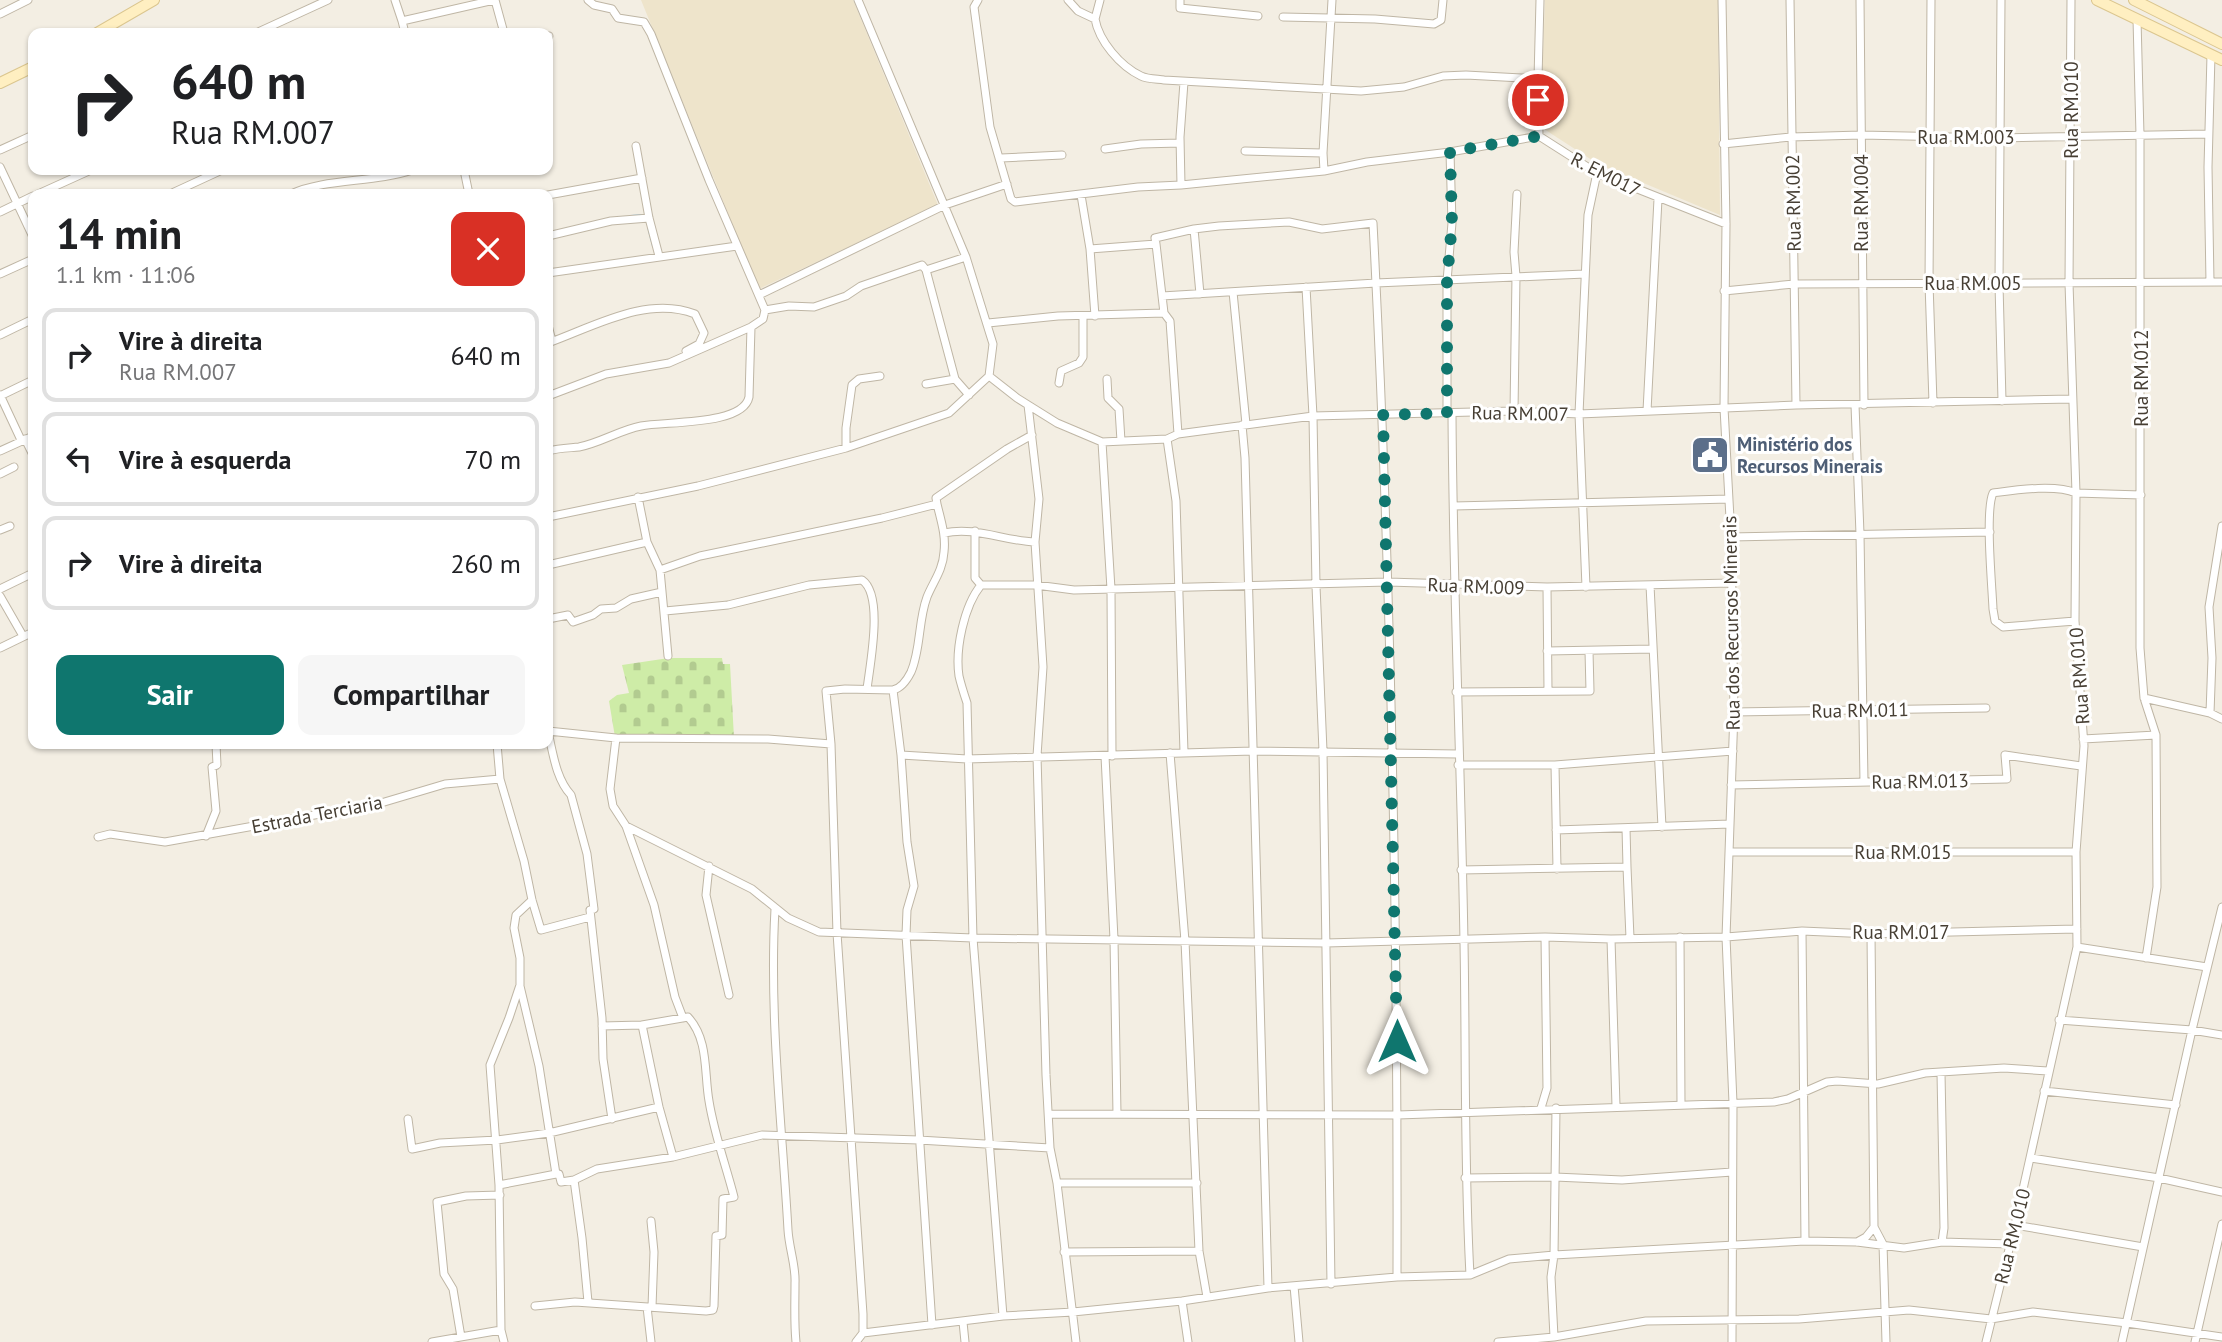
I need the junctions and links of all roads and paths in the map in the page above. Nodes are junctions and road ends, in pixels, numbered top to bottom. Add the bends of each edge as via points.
1 (28, 0) edge
2 (154, 0) edge
3 (328, 0) edge
4 (395, 0) edge
5 (495, 0) edge
6 (588, 0) edge
7 (858, 0) edge
8 (978, 0) edge
9 (1068, 0) edge
10 (1100, 0) edge
11 (1180, 0) edge
12 (1332, 0) edge
13 (1443, 0) edge
14 (1540, 0) edge
15 (1722, 0) edge
16 (1790, 0) edge
17 (1860, 0) edge
18 (1931, 0) edge
19 (2001, 0) edge
20 (2071, 0) edge
21 (2097, 0) edge
22 (2134, 0) edge
23 (0, 14) edge
24 (1258, 16) dead end
25 (1283, 17) dead end
26 (1096, 19) junction
27 (1331, 19) junction
28 (2137, 19) junction
29 (402, 22) junction
30 (106, 28) edge
31 (267, 28) edge
32 (404, 28) edge
33 (503, 28) edge
34 (2222, 44) edge
35 (2211, 55) junction
36 (2222, 60) edge
37 (28, 69) edge
38 (1538, 79) junction
39 (1184, 82) junction
40 (0, 83) edge
41 (1328, 90) junction
42 (2208, 134) junction
43 (1861, 135) junction
44 (2140, 135) junction
45 (1539, 136) junction
46 (2071, 136) junction
47 (28, 137) edge
48 (1791, 137) junction
49 (1931, 137) junction
50 (1999, 138) junction
51 (1180, 143) junction
52 (1723, 144) junction
53 (636, 146) dead end
54 (1105, 149) dead end
55 (0, 150) edge
56 (1245, 151) dead end
57 (1323, 152) junction
58 (1450, 152) junction
59 (1062, 155) dead end
60 (1001, 158) junction
61 (0, 167) edge
62 (1324, 171) junction
63 (1597, 173) junction
64 (81, 175) edge
65 (211, 175) edge
66 (396, 175) edge
67 (642, 178) junction
68 (1007, 184) junction
69 (1181, 185) junction
70 (49, 189) edge
71 (181, 189) edge
72 (305, 189) edge
73 (553, 194) edge
74 (1517, 194) dead end
75 (1081, 195) junction
76 (28, 199) edge
77 (1658, 199) junction
78 (17, 204) junction
79 (945, 205) junction
80 (0, 212) edge
81 (649, 218) junction
82 (1726, 225) junction
83 (28, 227) edge
84 (1194, 229) junction
85 (553, 235) edge
86 (1156, 244) junction
87 (737, 246) junction
88 (1090, 249) junction
89 (659, 256) junction
90 (966, 257) junction
91 (28, 261) edge
92 (926, 270) junction
93 (553, 271) edge
94 (0, 274) edge
95 (1586, 274) junction
96 (1516, 276) junction
97 (1447, 281) junction
98 (2141, 282) junction
99 (2210, 282) junction
100 (2222, 282) edge
101 (1376, 283) junction
102 (1929, 283) junction
103 (2069, 283) junction
104 (1794, 284) junction
105 (1862, 284) junction
106 (1999, 284) junction
107 (1306, 287) junction
108 (1724, 291) junction
109 (1233, 292) junction
110 (1200, 294) junction
111 (759, 295) junction
112 (1162, 296) junction
113 (765, 310) junction
114 (1164, 313) junction
115 (1083, 316) junction
116 (1095, 316) junction
117 (28, 322) edge
118 (988, 323) junction
119 (751, 327) junction
120 (0, 335) edge
121 (553, 341) edge
122 (680, 358) junction
123 (880, 376) dead end
124 (989, 376) junction
125 (956, 379) junction
126 (1107, 379) dead end
127 (28, 382) edge
128 (1059, 383) dead end
129 (926, 384) dead end
130 (553, 394) edge
131 (969, 395) junction
132 (0, 396) edge
133 (2072, 399) junction
134 (2002, 401) junction
135 (1933, 403) junction
136 (1028, 405) junction
137 (1796, 405) junction
138 (1855, 405) junction
139 (1864, 405) junction
140 (1724, 408) junction
141 (1514, 411) junction
142 (1647, 411) junction
143 (1450, 413) junction
144 (1579, 414) junction
145 (1383, 415) junction
146 (1313, 416) junction
147 (1244, 425) junction
148 (1178, 434) junction
149 (1032, 435) junction
150 (28, 438) edge
151 (1167, 439) junction
152 (23, 440) junction
153 (1102, 442) junction
154 (1121, 442) junction
155 (846, 447) junction
156 (28, 448) edge
157 (553, 449) edge
158 (0, 450) edge
159 (14, 467) dead end
160 (0, 474) edge
161 (2077, 492) junction
162 (2141, 495) junction
163 (638, 497) junction
164 (1729, 499) junction
165 (937, 504) junction
166 (1582, 504) junction
167 (1454, 506) junction
168 (553, 516) edge
169 (10, 526) dead end
170 (2222, 526) edge
171 (0, 530) edge
172 (975, 531) junction
173 (1990, 532) junction
174 (944, 533) junction
175 (1860, 534) junction
176 (1731, 537) junction
177 (647, 542) junction
178 (1035, 542) junction
179 (553, 564) edge
180 (660, 570) junction
181 (2218, 573) edge
182 (28, 575) edge
183 (1388, 582) junction
184 (1732, 583) junction
185 (981, 585) junction
186 (1036, 585) junction
187 (1650, 585) junction
188 (1248, 586) junction
189 (1316, 586) junction
190 (1453, 586) junction
191 (1178, 587) junction
192 (1547, 587) junction
193 (1586, 587) junction
194 (0, 589) edge
195 (1111, 589) junction
196 (662, 592) junction
197 (0, 596) edge
198 (665, 611) junction
199 (553, 619) edge
200 (2075, 621) junction
201 (28, 634) edge
202 (23, 636) junction
203 (0, 648) edge
204 (1653, 649) junction
205 (1589, 650) junction
206 (1547, 651) junction
207 (668, 656) dead end
208 (867, 689) junction
209 (893, 690) junction
210 (1548, 691) junction
211 (1456, 692) junction
212 (2144, 698) junction
213 (1986, 708) dead end
214 (1862, 710) junction
215 (1734, 712) junction
216 (2210, 713) junction
217 (2222, 719) edge
218 (553, 732) edge
219 (2156, 736) junction
220 (616, 738) junction
221 (2083, 739) junction
222 (831, 744) junction
223 (216, 749) edge
224 (497, 749) edge
225 (552, 749) edge
226 (1252, 751) junction
227 (1323, 751) junction
228 (1733, 751) junction
229 (1184, 752) junction
230 (1170, 753) junction
231 (1458, 754) junction
232 (901, 755) junction
233 (1392, 755) junction
234 (1037, 756) junction
235 (1109, 756) junction
236 (1659, 758) junction
237 (967, 759) junction
238 (1458, 765) junction
239 (1555, 765) junction
240 (2081, 766) junction
241 (500, 779) junction
242 (1864, 782) junction
243 (1731, 785) junction
244 (1730, 824) junction
245 (626, 826) junction
246 (1662, 827) junction
247 (1626, 828) junction
248 (1556, 830) junction
249 (206, 836) junction
250 (98, 837) dead end
251 (1730, 852) junction
252 (2076, 852) junction
253 (709, 866) junction
254 (1627, 867) junction
255 (1557, 869) junction
256 (1461, 870) junction
257 (532, 900) junction
258 (2222, 907) edge
259 (775, 909) junction
260 (590, 917) junction
261 (2077, 929) junction
262 (1802, 931) junction
263 (837, 933) junction
264 (1871, 933) junction
265 (906, 935) junction
266 (1545, 937) junction
267 (1680, 937) junction
268 (1726, 937) junction
269 (974, 938) junction
270 (1042, 939) junction
271 (1114, 939) junction
272 (1464, 939) junction
273 (1611, 939) junction
274 (1630, 939) junction
275 (1185, 941) junction
276 (1258, 942) junction
277 (1397, 942) junction
278 (1326, 943) junction
279 (2077, 947) junction
280 (2146, 958) junction
281 (2207, 967) junction
282 (520, 985) junction
283 (729, 995) dead end
284 (683, 1018) junction
285 (2059, 1020) junction
286 (642, 1025) junction
287 (601, 1026) junction
288 (2192, 1030) junction
289 (2222, 1035) edge
290 (2048, 1071) junction
291 (1941, 1073) junction
292 (1871, 1084) junction
293 (2044, 1091) junction
294 (1803, 1092) junction
295 (1681, 1103) junction
296 (1733, 1103) junction
297 (2176, 1105) junction
298 (1616, 1106) junction
299 (659, 1107) junction
300 (1541, 1108) junction
301 (1556, 1108) junction
302 (1465, 1111) junction
303 (1049, 1114) junction
304 (1117, 1114) junction
305 (1194, 1114) junction
306 (1263, 1115) junction
307 (1327, 1115) junction
308 (1398, 1115) junction
309 (408, 1119) dead end
310 (612, 1119) junction
311 (549, 1133) junction
312 (782, 1136) junction
313 (852, 1137) junction
314 (497, 1140) junction
315 (919, 1140) junction
316 (990, 1144) junction
317 (721, 1145) junction
318 (1050, 1148) junction
319 (673, 1157) junction
320 (2031, 1158) junction
321 (1732, 1172) junction
322 (556, 1174) junction
323 (1555, 1177) junction
324 (1465, 1178) junction
325 (2159, 1178) junction
326 (574, 1180) junction
327 (1057, 1183) junction
328 (1197, 1183) junction
329 (499, 1185) junction
330 (2222, 1192) edge
331 (500, 1195) junction
332 (651, 1221) dead end
333 (2222, 1224) edge
334 (2015, 1225) junction
335 (1874, 1227) junction
336 (1805, 1241) junction
337 (1857, 1242) junction
338 (1942, 1242) junction
339 (1883, 1244) junction
340 (2011, 1244) junction
341 (1732, 1246) junction
342 (2143, 1247) junction
343 (1199, 1251) junction
344 (1064, 1252) junction
345 (1554, 1255) junction
346 (1470, 1275) junction
347 (1397, 1277) junction
348 (1331, 1284) junction
349 (1294, 1286) junction
350 (1268, 1288) junction
351 (1207, 1297) junction
352 (1182, 1301) junction
353 (587, 1302) junction
354 (535, 1306) dead end
355 (649, 1307) junction
356 (1073, 1312) junction
357 (1885, 1313) junction
358 (1003, 1316) junction
359 (1992, 1318) junction
360 (1732, 1321) junction
361 (962, 1322) junction
362 (2127, 1323) junction
363 (932, 1325) junction
364 (501, 1330) junction
365 (863, 1333) junction
366 (461, 1337) junction
367 (1554, 1337) junction
368 (2222, 1337) edge
369 (2196, 1338) edge
370 (1541, 1340) edge
371 (432, 1342) edge
372 (503, 1342) edge
373 (651, 1342) edge
374 (796, 1342) edge
375 (856, 1342) edge
376 (965, 1342) edge
377 (1076, 1342) edge
378 (1188, 1342) edge
379 (1299, 1342) edge
380 (1498, 1342) edge
381 (1732, 1342) edge
382 (1886, 1342) edge
383 (1986, 1342) edge
384 (2122, 1342) edge

1 - 23 street
2 - 30 street
3 - 31 street
4 - 29 street
5 - 29 street
5 - 33 street
6 - 87 street via 612,9 618,18 644,22
7 - 79 street
8 - 60 street via 974,7 985,95
9 - 26 street
10 - 26 street
11 - 24 street via 1180,8
12 - 27 street
13 - 27 street via 1441,20 1434,24
14 - 38 street
15 - 52 street, Rua dos Recursos Minerais
16 - 48 street, Rua RM.002
17 - 43 street, Rua RM.004
18 - 49 street
19 - 50 street
20 - 46 street, Rua RM.010
21 - 28 street
22 - 34 street
25 - 27 street
26 - 39 street via 1098,33 1120,61 1142,77
27 - 41 street
28 - 35 street
28 - 44 street, Rua RM.012
29 - 32 street
35 - 36 street
35 - 42 street
37 - 40 street
38 - 41 street via 1443,76 1404,87
38 - 45 street
39 - 41 street
39 - 51 street
41 - 57 street
42 - 44 street, Rua RM.003
42 - 99 street
43 - 48 street, Rua RM.003
43 - 49 street, Rua RM.003
43 - 105 street, Rua RM.004
44 - 46 street, Rua RM.003
44 - 98 street, Rua RM.012
45 - 58 street
45 - 63 street, R. EM017
46 - 50 street, Rua RM.003
46 - 103 street, Rua RM.010
47 - 55 street
48 - 52 street, Rua RM.003
48 - 104 street, Rua RM.002
49 - 50 street, Rua RM.003
49 - 102 street
50 - 106 street
51 - 54 street
51 - 69 street
52 - 82 street, Rua dos Recursos Minerais
53 - 67 street
56 - 57 street
57 - 62 street
58 - 62 street
58 - 97 street via 1452,223
59 - 60 street
60 - 68 street
61 - 78 street
62 - 69 street
63 - 77 street, R. EM017
63 - 95 street via 1588,215
64 - 70 street
65 - 71 street
66 - 72 street
67 - 73 street
67 - 81 street
68 - 75 street via 1015,202
68 - 79 street
69 - 75 street
74 - 96 street
75 - 88 street
76 - 78 street
77 - 82 street, R. EM017
77 - 142 street
78 - 80 street
78 - 83 street
79 - 90 street
79 - 111 street
81 - 85 street via 611,221
81 - 89 street
82 - 108 street, Rua dos Recursos Minerais
84 - 86 street via 1155,238
84 - 101 street via 1289,222 1322,229 1373,223
84 - 110 street
86 - 88 street
86 - 112 street
87 - 89 street
87 - 111 street
88 - 116 street
89 - 93 street
90 - 92 street
90 - 118 street
91 - 94 street
92 - 113 street via 922,265 814,307
92 - 125 street
95 - 96 street
95 - 144 street
96 - 97 street
96 - 141 street
97 - 101 street
97 - 143 street
98 - 99 street, Rua RM.005
98 - 103 street, Rua RM.005
98 - 162 street, Rua RM.012
99 - 100 street, Rua RM.005
101 - 107 street
101 - 145 street
102 - 105 street, Rua RM.005
102 - 106 street, Rua RM.005
102 - 135 street
103 - 106 street, Rua RM.005
103 - 133 street, Rua RM.010
104 - 105 street, Rua RM.005
104 - 108 street, Rua RM.005
104 - 137 street, Rua RM.002
105 - 139 street, Rua RM.004
106 - 134 street
107 - 109 street
107 - 146 street
108 - 140 street, Rua dos Recursos Minerais
109 - 110 street
109 - 147 street
110 - 112 street
111 - 113 street
112 - 114 street
113 - 119 street via 763,319
114 - 116 street
114 - 148 street via 1170,321
115 - 116 street
115 - 118 street
115 - 128 street via 1083,357 1061,371
117 - 120 street
118 - 124 street via 993,344
119 - 122 street
119 - 157 street via 750,397 743,410 709,419 645,425 579,447
121 - 122 street via 626,314 680,309 695,314 704,333 699,344
122 - 130 street via 606,374
123 - 155 street via 852,385
124 - 131 street
124 - 136 street, Rua RM.007
125 - 129 street
125 - 131 street
126 - 154 street via 1108,398 1119,409
127 - 132 street
131 - 155 street via 949,413
132 - 152 street
133 - 134 street, Rua RM.007
133 - 161 street, Rua RM.010
134 - 135 street, Rua RM.007
135 - 139 street, Rua RM.007
136 - 149 street
136 - 153 street, Rua RM.007
137 - 138 street, Rua RM.007
137 - 140 street, Rua RM.007
138 - 139 street, Rua RM.007
138 - 175 street
140 - 142 street, Rua RM.007
140 - 164 street, Rua dos Recursos Minerais
141 - 143 street, Rua RM.007
141 - 144 street, Rua RM.007
142 - 144 street, Rua RM.007
143 - 145 street, Rua RM.007
143 - 167 street
144 - 166 street
145 - 146 street, Rua RM.007
145 - 183 street
146 - 147 street, Rua RM.007
146 - 189 street
147 - 148 street, Rua RM.007
147 - 188 street
148 - 151 street, Rua RM.007
149 - 165 street via 936,498
149 - 178 street via 1040,499
150 - 152 street
151 - 154 street, Rua RM.007
151 - 191 street via 1176,500
152 - 156 street
152 - 158 street
153 - 154 street, Rua RM.007
153 - 195 street
155 - 163 street
159 - 160 street
161 - 162 street
161 - 173 street via 1993,493
161 - 200 street, Rua RM.010
162 - 212 street, Rua RM.012
163 - 168 street
163 - 177 street
164 - 166 street
164 - 176 street, Rua dos Recursos Minerais
165 - 174 street
165 - 180 street via 699,556
166 - 167 street
166 - 193 street
167 - 190 street
169 - 171 street
170 - 181 street
172 - 174 street
172 - 178 street
172 - 185 street via 975,578
173 - 175 street
173 - 200 street via 1995,621 2003,627
174 - 209 street via 943,560 927,598 913,668 898,690
175 - 176 street
175 - 214 street
176 - 184 street, Rua dos Recursos Minerais
177 - 179 street
177 - 180 street
178 - 186 street
180 - 196 street
181 - 216 street via 2209,607
182 - 194 street
183 - 189 street, Rua RM.009
183 - 190 street, Rua RM.009
183 - 233 street
184 - 187 street, Rua RM.009
184 - 215 street, Rua dos Recursos Minerais
185 - 186 street, Rua RM.009
185 - 237 street via 966,609 961,636 959,674 967,703
186 - 195 street, Rua RM.009
186 - 234 street via 1042,667
187 - 193 street, Rua RM.009
187 - 204 street
188 - 189 street, Rua RM.009
188 - 191 street, Rua RM.009
188 - 226 street
189 - 227 street
190 - 192 street, Rua RM.009
190 - 211 street
191 - 195 street, Rua RM.009
191 - 229 street
192 - 193 street, Rua RM.009
192 - 206 street
195 - 235 street
196 - 198 street
196 - 199 street via 573,622 568,615
197 - 202 street
198 - 207 street
198 - 208 street via 728,605 809,585 862,580 871,593 874,630
200 - 221 street, Rua RM.010
201 - 202 street
202 - 203 street
204 - 205 street
204 - 236 street
205 - 206 street
205 - 210 street via 1590,691
206 - 210 street
208 - 209 street
208 - 222 street via 826,691
209 - 232 street
210 - 211 street
211 - 231 street
212 - 216 street
212 - 219 street, Rua RM.012
213 - 214 street, Rua RM.011
214 - 215 street, Rua RM.011
214 - 242 street
215 - 228 street, Rua dos Recursos Minerais
216 - 217 street
218 - 220 street
219 - 221 street
219 - 280 street, Rua RM.012 via 2157,887
220 - 222 street
220 - 245 street via 610,789 613,806
221 - 240 street, Rua RM.010
222 - 263 street
223 - 249 street via 218,765 212,767 216,811
224 - 241 street
225 - 260 street via 571,794 587,854 594,909
226 - 227 street
226 - 229 street
226 - 276 street
227 - 233 street
227 - 278 street
228 - 236 street
228 - 243 street, Rua dos Recursos Minerais
229 - 230 street
230 - 235 street
230 - 275 street
231 - 233 street
231 - 238 street
232 - 237 street
232 - 265 street via 906,842 914,886
233 - 277 street
234 - 235 street
234 - 237 street
234 - 270 street
235 - 271 street
236 - 239 street
236 - 246 street
237 - 269 street
238 - 239 street
238 - 256 street
239 - 248 street
240 - 242 street, Rua RM.013 via 2005,755 2007,779
240 - 252 street, Rua RM.010
241 - 249 street, Estrada Terciaria via 445,784 381,803
241 - 257 street
242 - 243 street, Rua RM.013
243 - 244 street, Rua dos Recursos Minerais
244 - 246 street
244 - 251 street, Rua dos Recursos Minerais
245 - 253 street, Rua RM.017
245 - 284 street via 648,886
246 - 247 street
247 - 248 street
247 - 254 street
248 - 255 street
249 - 250 street, Estrada Terciaria via 165,842 110,834
251 - 252 street, Rua RM.015
251 - 268 street, Rua dos Recursos Minerais
252 - 261 street, Rua RM.010
253 - 259 street, Rua RM.017 via 752,889
253 - 283 street via 706,895
254 - 255 street
254 - 274 street
255 - 256 street
256 - 272 street
257 - 260 street via 541,929
257 - 282 street via 516,915 514,928
258 - 281 street
259 - 263 street, Rua RM.017 via 808,929
259 - 312 street via 773,1014
260 - 287 street
261 - 264 street, Rua RM.017
261 - 279 street, Rua RM.010
262 - 264 street, Rua RM.017
262 - 268 street, Rua RM.017
262 - 294 street
263 - 265 street, Rua RM.017
263 - 313 street
264 - 292 street
265 - 269 street, Rua RM.017
265 - 315 street
266 - 272 street, Rua RM.017
266 - 273 street, Rua RM.017
266 - 300 street via 1547,1088
267 - 268 street, Rua RM.017
267 - 274 street, Rua RM.017
267 - 295 street
268 - 296 street, Rua dos Recursos Minerais
269 - 270 street, Rua RM.017
269 - 316 street
270 - 271 street, Rua RM.017
270 - 303 street
271 - 275 street, Rua RM.017
271 - 304 street
272 - 277 street, Rua RM.017
272 - 302 street
273 - 274 street, Rua RM.017
273 - 298 street
275 - 276 street, Rua RM.017
275 - 305 street
276 - 278 street, Rua RM.017
276 - 306 street
277 - 278 street, Rua RM.017
277 - 308 street
278 - 307 street
279 - 280 street
279 - 285 street, Rua RM.010
280 - 281 street
281 - 288 street
282 - 311 street
282 - 314 street via 490,1065
284 - 286 street
284 - 317 street via 688,1017 698,1028
285 - 288 street
285 - 290 street, Rua RM.010
286 - 287 street
286 - 299 street
287 - 310 street
288 - 289 street
288 - 297 street
290 - 291 street via 2004,1068
290 - 293 street, Rua RM.010
291 - 292 street
291 - 338 street
292 - 294 street via 1837,1081
292 - 335 street
293 - 297 street
293 - 320 street, Rua RM.010
294 - 296 street via 1774,1101
294 - 336 street
295 - 296 street
295 - 298 street
296 - 321 street, Rua dos Recursos Minerais
297 - 325 street
298 - 301 street
299 - 310 street
299 - 319 street
300 - 301 street
300 - 302 street
301 - 323 street
302 - 308 street
302 - 324 street
303 - 304 street
303 - 318 street
304 - 305 street
305 - 306 street
305 - 328 street
306 - 307 street
306 - 350 street
307 - 308 street
307 - 348 street
308 - 347 street
309 - 314 street via 411,1149
310 - 311 street
311 - 314 street
311 - 322 street
312 - 313 street
312 - 317 street via 762,1135
312 - 374 street via 788,1236 796,1281
313 - 315 street
313 - 365 street
314 - 329 street
315 - 316 street
315 - 363 street
316 - 318 street
316 - 358 street
317 - 319 street
317 - 355 street via 734,1197 723,1199 722,1235 716,1236 713,1311
318 - 327 street
319 - 326 street via 597,1169
320 - 325 street
320 - 334 street, Rua RM.010
321 - 323 street via 1622,1180
321 - 341 street, Rua dos Recursos Minerais
322 - 326 street via 561,1182
322 - 329 street
323 - 324 street
323 - 345 street
324 - 346 street
325 - 330 street
325 - 342 street
326 - 353 street
327 - 328 street
327 - 344 street
328 - 343 street
329 - 331 street
331 - 364 street
331 - 366 street via 437,1202 444,1273 453,1289
332 - 355 street via 654,1252
333 - 369 street
334 - 340 street, Rua RM.010
334 - 342 street
335 - 337 street
335 - 339 street
336 - 337 street
336 - 341 street
337 - 339 street
338 - 339 street via 1904,1248
338 - 340 street
339 - 357 street
340 - 359 street, Rua RM.010
341 - 345 street
341 - 360 street, Rua dos Recursos Minerais
342 - 362 street
343 - 344 street
343 - 351 street
344 - 356 street
345 - 346 street via 1509,1259
345 - 367 street
346 - 347 street
347 - 348 street
348 - 349 street
349 - 350 street
349 - 379 street
350 - 351 street
351 - 352 street
352 - 356 street
352 - 378 street
353 - 354 street
353 - 355 street
355 - 373 street
356 - 358 street
356 - 377 street
357 - 359 street via 1909,1310
357 - 360 street
357 - 382 street
358 - 361 street
359 - 362 street via 2033,1312
359 - 383 street, Rua RM.010
360 - 367 street via 1646,1321
360 - 381 street, Rua dos Recursos Minerais
361 - 363 street
361 - 376 street
362 - 369 street
362 - 384 street
363 - 365 street
364 - 366 street
364 - 372 street
365 - 375 street
366 - 371 street
367 - 370 street
368 - 369 street
370 - 380 street

